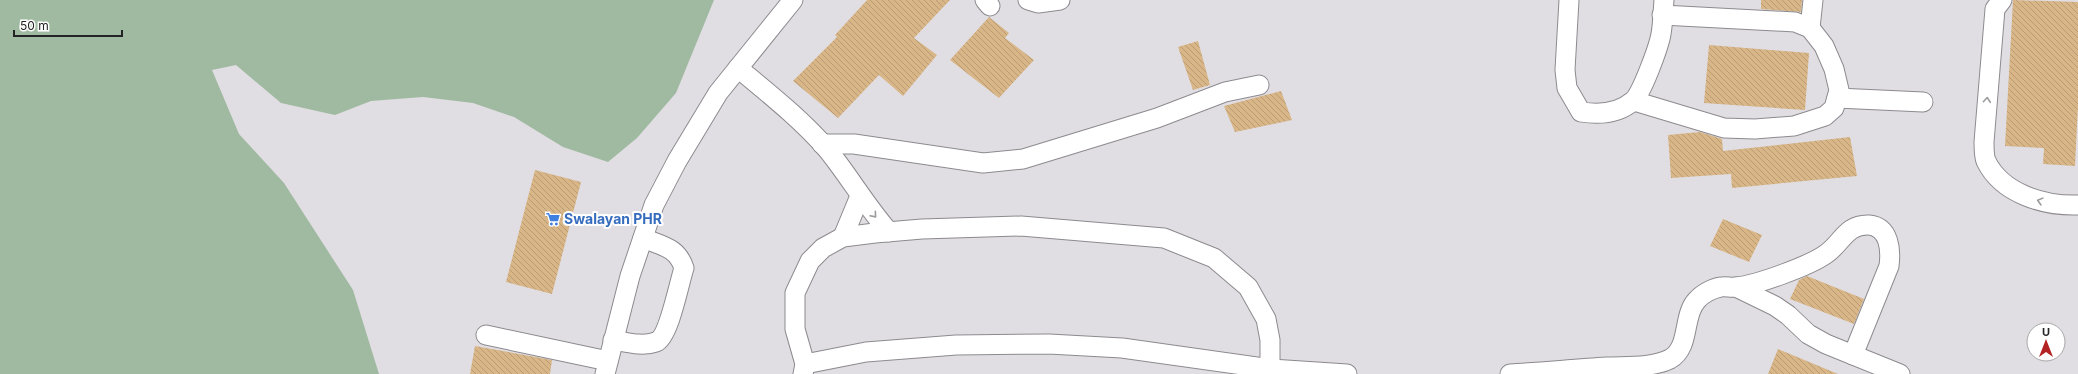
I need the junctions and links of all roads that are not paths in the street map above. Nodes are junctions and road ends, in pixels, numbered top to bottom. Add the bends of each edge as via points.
1 (793, 0) edge
2 (1028, 0) edge
3 (1060, 0) edge
4 (1569, 0) edge
5 (1813, 0) edge
6 (2002, 0) edge
7 (1663, 8) edge
8 (1810, 28) junction
9 (738, 68) junction
10 (1259, 85) dead end
11 (1837, 98) junction
12 (1634, 100) junction
13 (1923, 102) dead end
14 (822, 144) junction
15 (860, 196) junction
16 (2078, 205) edge
17 (889, 232) junction
18 (843, 237) junction
19 (643, 238) junction
20 (1736, 287) junction
21 (486, 335) dead end
22 (612, 340) junction
23 (1853, 355) junction
24 (1672, 366) edge
25 (606, 368) edge
26 (804, 369) edge
27 (1270, 372) edge
28 (1347, 374) edge
29 (1510, 374) edge
30 (1900, 374) edge

1 - 9 street
2 - 3 street via 1038,3
4 - 12 street via 1565,70 1567,88 1573,100 1581,112 1599,115 1617,111
5 - 8 street
16 -> 6 street via 2038,201 2015,191 1996,175 1986,160 1984,142 1995,9
7 - 8 street via 1795,22
7 - 12 street via 1661,34 1650,69
8 - 11 street via 1824,46 1834,69 1839,90
9 - 14 street
9 - 19 street via 718,93 677,161 654,205
10 - 14 street via 1225,92 1157,118 1023,159 983,163 854,144
11 - 12 street via 1834,108 1825,116 1794,126 1755,129 1724,128
11 - 13 street
14 - 15 street via 844,170
15 -> 17 street
15 - 18 street
17 - 18 street
17 - 27 street via 1021,226 1164,238 1214,258 1248,287 1266,318 1270,340
18 - 26 street via 823,248 810,261 796,293 795,330
19 - 22 street
19 - 22 street via 671,249 680,258 684,268 665,334 657,342 645,345
20 - 23 street via 1788,315 1808,334
20 - 23 street via 1774,277 1818,259 1828,253 1852,228 1871,225 1879,228 1889,242 1889,266
20 - 24 street via 1720,287 1697,300 1691,310 1683,340
21 - 25 street
22 - 25 street
23 - 30 street
24 - 29 street via 1642,365
26 - 27 street via 866,352 956,345 1049,344 1122,348
27 - 28 street

